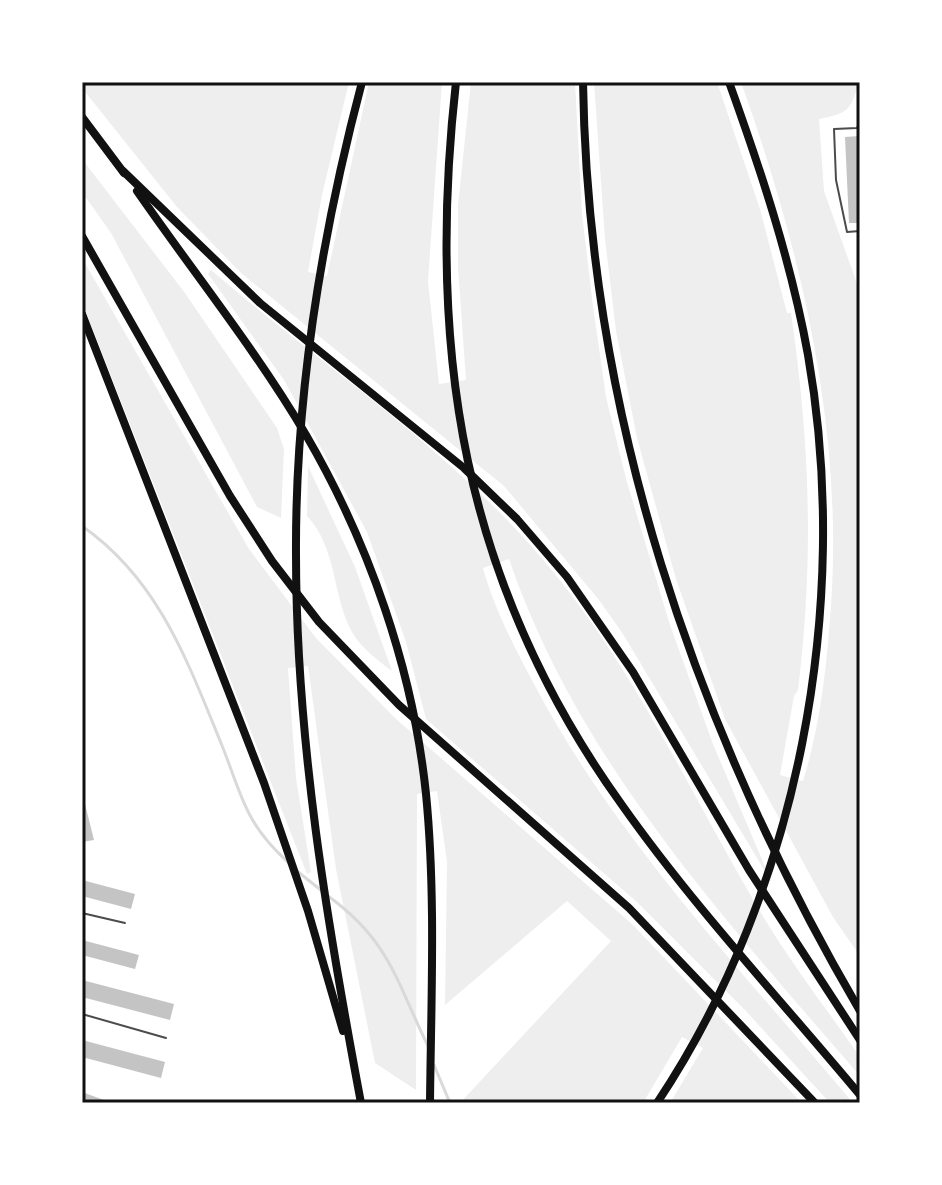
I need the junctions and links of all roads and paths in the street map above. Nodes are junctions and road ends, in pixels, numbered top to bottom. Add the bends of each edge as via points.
1 (362, 82) edge
2 (456, 82) edge
3 (583, 82) edge
4 (729, 82) edge
5 (82, 117) edge
6 (860, 122) edge
7 (123, 171) junction
8 (860, 231) edge
9 (82, 236) edge
10 (82, 314) edge
11 (82, 913) edge
12 (125, 923) dead end
13 (860, 1011) edge
14 (82, 1014) edge
15 (166, 1038) dead end
16 (860, 1040) edge
17 (355, 1072) junction
18 (860, 1095) edge
19 (659, 1102) edge
20 (361, 1103) edge
21 (430, 1103) edge
22 (814, 1103) edge

1 - 17 highway via 319,274 298,465 296,554 299,667 314,825
2 - 18 highway via 445,237 446,314 452,382 471,480 496,563 541,672 613,793
3 - 13 highway via 605,328 655,551 733,767 781,869
4 - 19 highway via 764,183 808,356 822,509 819,611 793,778 754,906 693,1043
5 - 7 highway
6 - 8 lane via 857,128 834,129 836,180 847,232
7 - 16 highway via 248,293 464,468 559,567 619,650 757,883
7 - 21 highway via 306,435 358,538 395,645 426,792
9 - 22 highway via 230,496 319,622 399,705 629,908
10 - 17 highway via 264,783
11 - 12 lane
14 - 15 lane
17 - 20 highway

